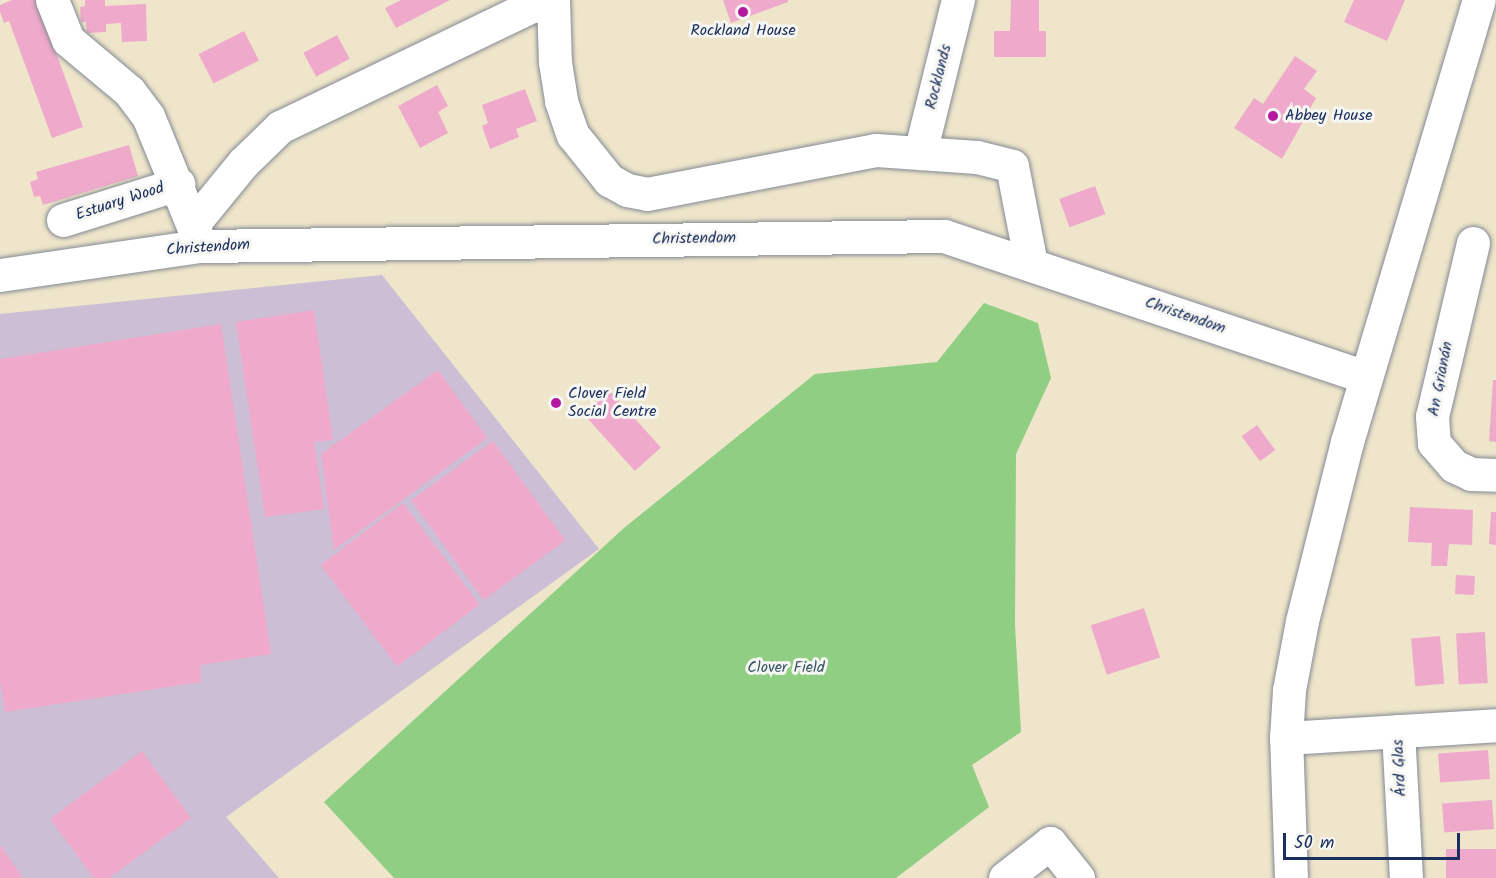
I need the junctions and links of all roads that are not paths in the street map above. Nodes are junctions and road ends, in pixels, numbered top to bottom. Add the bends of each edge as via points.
1 (52, 0) edge
2 (958, 0) edge
3 (1479, 0) edge
4 (553, 2) edge
5 (920, 153) junction
6 (178, 184) junction
7 (63, 220) dead end
8 (196, 235) junction
9 (1473, 243) dead end
10 (1031, 264) junction
11 (0, 275) edge
12 (1366, 378) junction
13 (1496, 475) edge
14 (1496, 724) edge
15 (1398, 731) junction
16 (1286, 738) junction
17 (1005, 878) edge
18 (1078, 878) edge
19 (1291, 878) edge
20 (1406, 878) edge

1 - 6 street, Estuary Wood via 68,40 129,91 148,116
2 - 5 street, Rocklands
3 - 12 street
4 - 5 street via 555,63 561,101 573,135 609,180 627,190 647,194 876,150
4 - 8 street via 531,6 280,127 243,163
5 - 10 street via 976,157 1012,166
6 - 7 street, Estuary Wood
6 - 8 street, Estuary Wood
8 - 10 street, Christendom via 944,236
8 - 11 street, Christendom
9 - 13 street, An Grianán via 1471,294 1432,416 1434,442 1454,466 1471,474
10 - 12 street, Christendom
12 - 16 street via 1302,621 1289,690
14 - 15 street, Árd Glas
15 - 16 street, Árd Glas
15 - 20 street, Árd Glas
16 - 19 street
17 - 18 street via 1050,843

